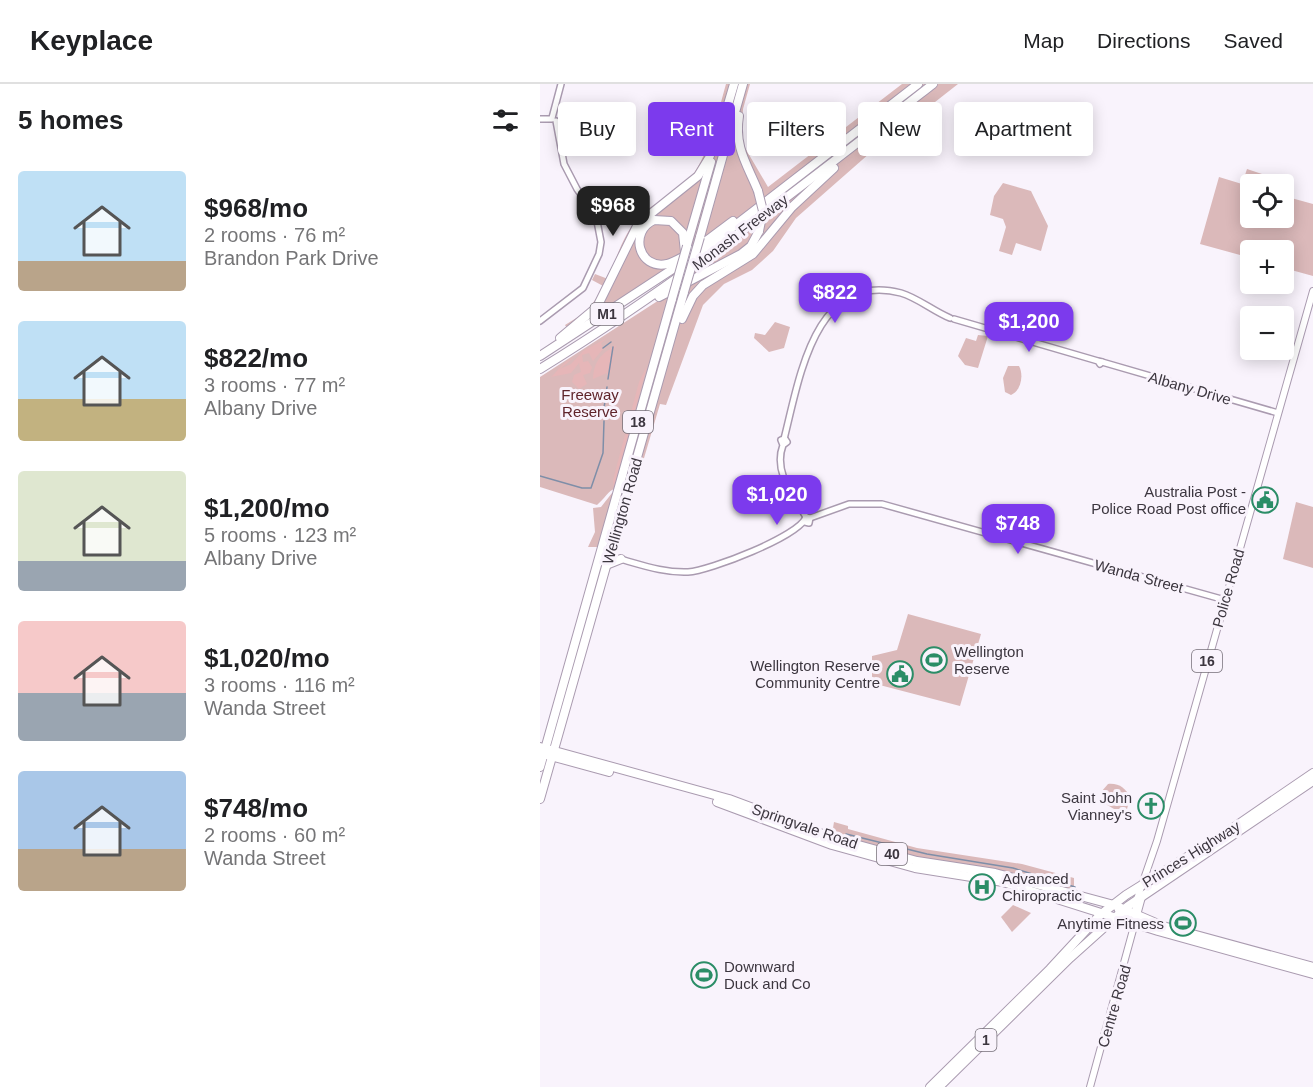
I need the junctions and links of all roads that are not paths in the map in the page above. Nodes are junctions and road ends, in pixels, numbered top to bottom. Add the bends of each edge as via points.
1 (561, 84) edge
2 (734, 84) edge
3 (744, 84) edge
4 (918, 84) edge
5 (933, 84) edge
6 (729, 102) edge
7 (910, 102) edge
8 (542, 119) edge
9 (554, 120) junction
10 (858, 142) edge
11 (858, 144) edge
12 (708, 156) edge
13 (713, 156) edge
14 (805, 171) junction
15 (686, 248) junction
16 (1313, 291) edge
17 (540, 321) edge
18 (599, 332) junction
19 (540, 354) edge
20 (540, 369) edge
21 (661, 374) junction
22 (1278, 413) junction
23 (624, 487) junction
24 (807, 519) junction
25 (605, 558) junction
26 (621, 559) joint
27 (1225, 600) junction
28 (549, 752) edge
29 (540, 767) edge
30 (1313, 773) edge
31 (1313, 782) edge
32 (540, 799) edge
33 (767, 817) junction
34 (1149, 866) junction
35 (1160, 874) junction
36 (1156, 885) junction
37 (1045, 894) junction
38 (1142, 894) junction
39 (1094, 900) junction
40 (1052, 905) dead end
41 (1084, 906) junction
42 (1116, 908) junction
43 (1137, 917) junction
44 (1089, 926) junction
45 (1154, 930) junction
46 (1133, 936) junction
47 (1074, 943) junction
48 (1313, 967) edge
49 (1313, 974) edge
50 (1038, 986) junction
51 (930, 1087) edge
52 (939, 1087) edge
53 (1090, 1087) edge

1 - 9 street
2 - 6 highway, Wellington Road / 18
3 - 18 highway, bridge via 737,138 763,211 751,246
3 - 21 highway, Wellington Road / 18, bridge
4 - 14 highway, Monash Freeway / M1
5 - 7 highway, Monash Freeway / M1
8 - 9 street
9 - 17 street via 564,164 596,214 602,242 583,288
10 - 18 highway, Monash Freeway / M1 via 734,238
11 - 21 highway via 792,207 753,254 697,291
12 - 19 highway via 688,186 638,224 597,307
13 - 15 highway, Wellington Road / 18
14 - 15 highway via 671,262 657,264 647,259 639,248 639,235 648,223 668,219 681,230
14 - 19 highway, Monash Freeway / M1 via 711,244
15 - 23 highway, Wellington Road / 18, bridge
16 - 22 main road, Police Road / 16
18 - 20 highway, Monash Freeway / M1
21 - 23 highway, Wellington Road / 18
22 - 24 street, Albany Drive via 952,319 908,296 886,290 859,294 835,307 811,342 783,442 781,473
22 - 27 main road, Police Road / 16
23 - 25 highway, Wellington Road / 18
24 - 26 street, Wanda Street via 773,541 696,572 668,572
24 - 27 street, Wanda Street via 849,504 885,505
25 - 26 highway
25 - 28 highway, Wellington Road / 18
25 - 28 highway, Wellington Road / 18 via 560,730
27 - 34 main road, Police Road / 16
28 - 29 highway, Wellington Road / 18
28 - 32 highway, Wellington Road / 18
28 - 33 highway, Springvale Road / 40
30 - 35 highway, Princes Highway / 1
31 - 36 highway, Princes Highway / 1
33 - 37 highway, Springvale Road / 40 via 826,843 908,866 982,877
33 - 39 highway, Springvale Road / 40 via 912,860 988,872
34 - 35 main road via 1152,872
34 - 38 main road, Police Road / 16
35 - 38 highway, Princes Highway / 1
36 - 38 highway, Princes Highway / 1
36 - 38 main road via 1152,895
37 - 40 highway
37 - 41 highway, Springvale Road / 40
38 - 42 highway, Princes Highway / 1
38 - 42 highway, Princes Highway / 1
38 - 43 main road, Centre Road / 16
39 - 42 highway, Springvale Road / 40
39 - 42 highway via 1112,899
41 - 42 highway, Springvale Road / 40
41 - 44 highway via 1090,913
42 - 43 highway, Springvale Road / 40
42 - 43 highway, Springvale Road / 40
42 - 44 highway, Princes Highway / 1
42 - 47 highway, Princes Highway
42 - 50 highway, Princes Highway / 1
43 - 45 highway, Springvale Road / 40
43 - 46 main road, Centre Road / 16
43 - 48 highway, Springvale Road / 40
44 - 47 highway, Princes Highway / 1
45 - 46 main road
45 - 49 highway, Springvale Road / 40
46 - 53 main road, Centre Road / 16
47 - 50 highway, Princes Highway / 1
50 - 51 highway, Princes Highway / 1
50 - 52 highway, Princes Highway / 1

